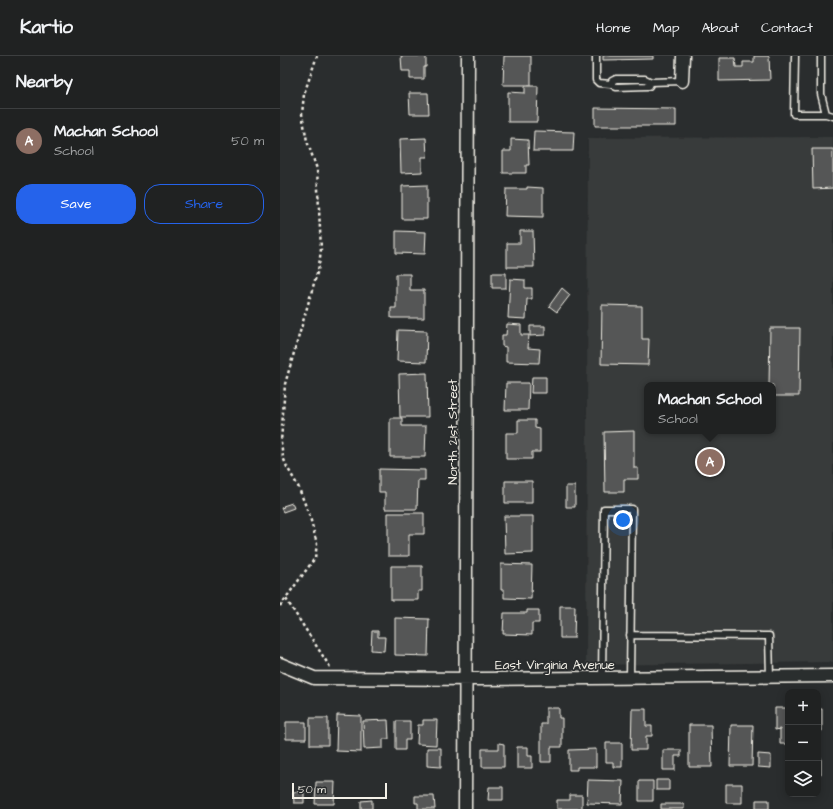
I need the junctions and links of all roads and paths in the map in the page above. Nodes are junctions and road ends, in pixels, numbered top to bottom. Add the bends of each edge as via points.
1 (318, 56) edge
2 (468, 56) edge
3 (596, 56) edge
4 (683, 56) edge
5 (795, 56) edge
6 (821, 56) edge
7 (682, 81) joint
8 (826, 114) junction
9 (833, 116) edge
10 (286, 599) junction
11 (280, 606) edge
12 (630, 636) junction
13 (280, 664) edge
14 (331, 669) dead end
15 (833, 676) edge
16 (770, 677) junction
17 (602, 678) junction
18 (630, 678) junction
19 (466, 679) junction
20 (465, 809) edge

1 - 10 path via 304,94 302,114 307,141 317,168 321,249 319,266 285,384 281,442 285,462 301,492 317,544 315,558
2 - 19 street, North 21st Street
3 - 7 lane via 596,80 599,83 611,84 616,79
4 - 7 street
5 - 8 lane via 794,114
6 - 8 lane via 821,94
8 - 9 lane
10 - 11 path
10 - 14 path
12 - 16 lane via 769,636
12 - 17 lane via 632,509 604,509
12 - 18 lane
13 - 19 street, East Virginia Avenue via 314,678
15 - 16 street, East Virginia Avenue
16 - 18 street, East Virginia Avenue
17 - 18 street, East Virginia Avenue
17 - 19 street, East Virginia Avenue
19 - 20 street, North 21st Street

